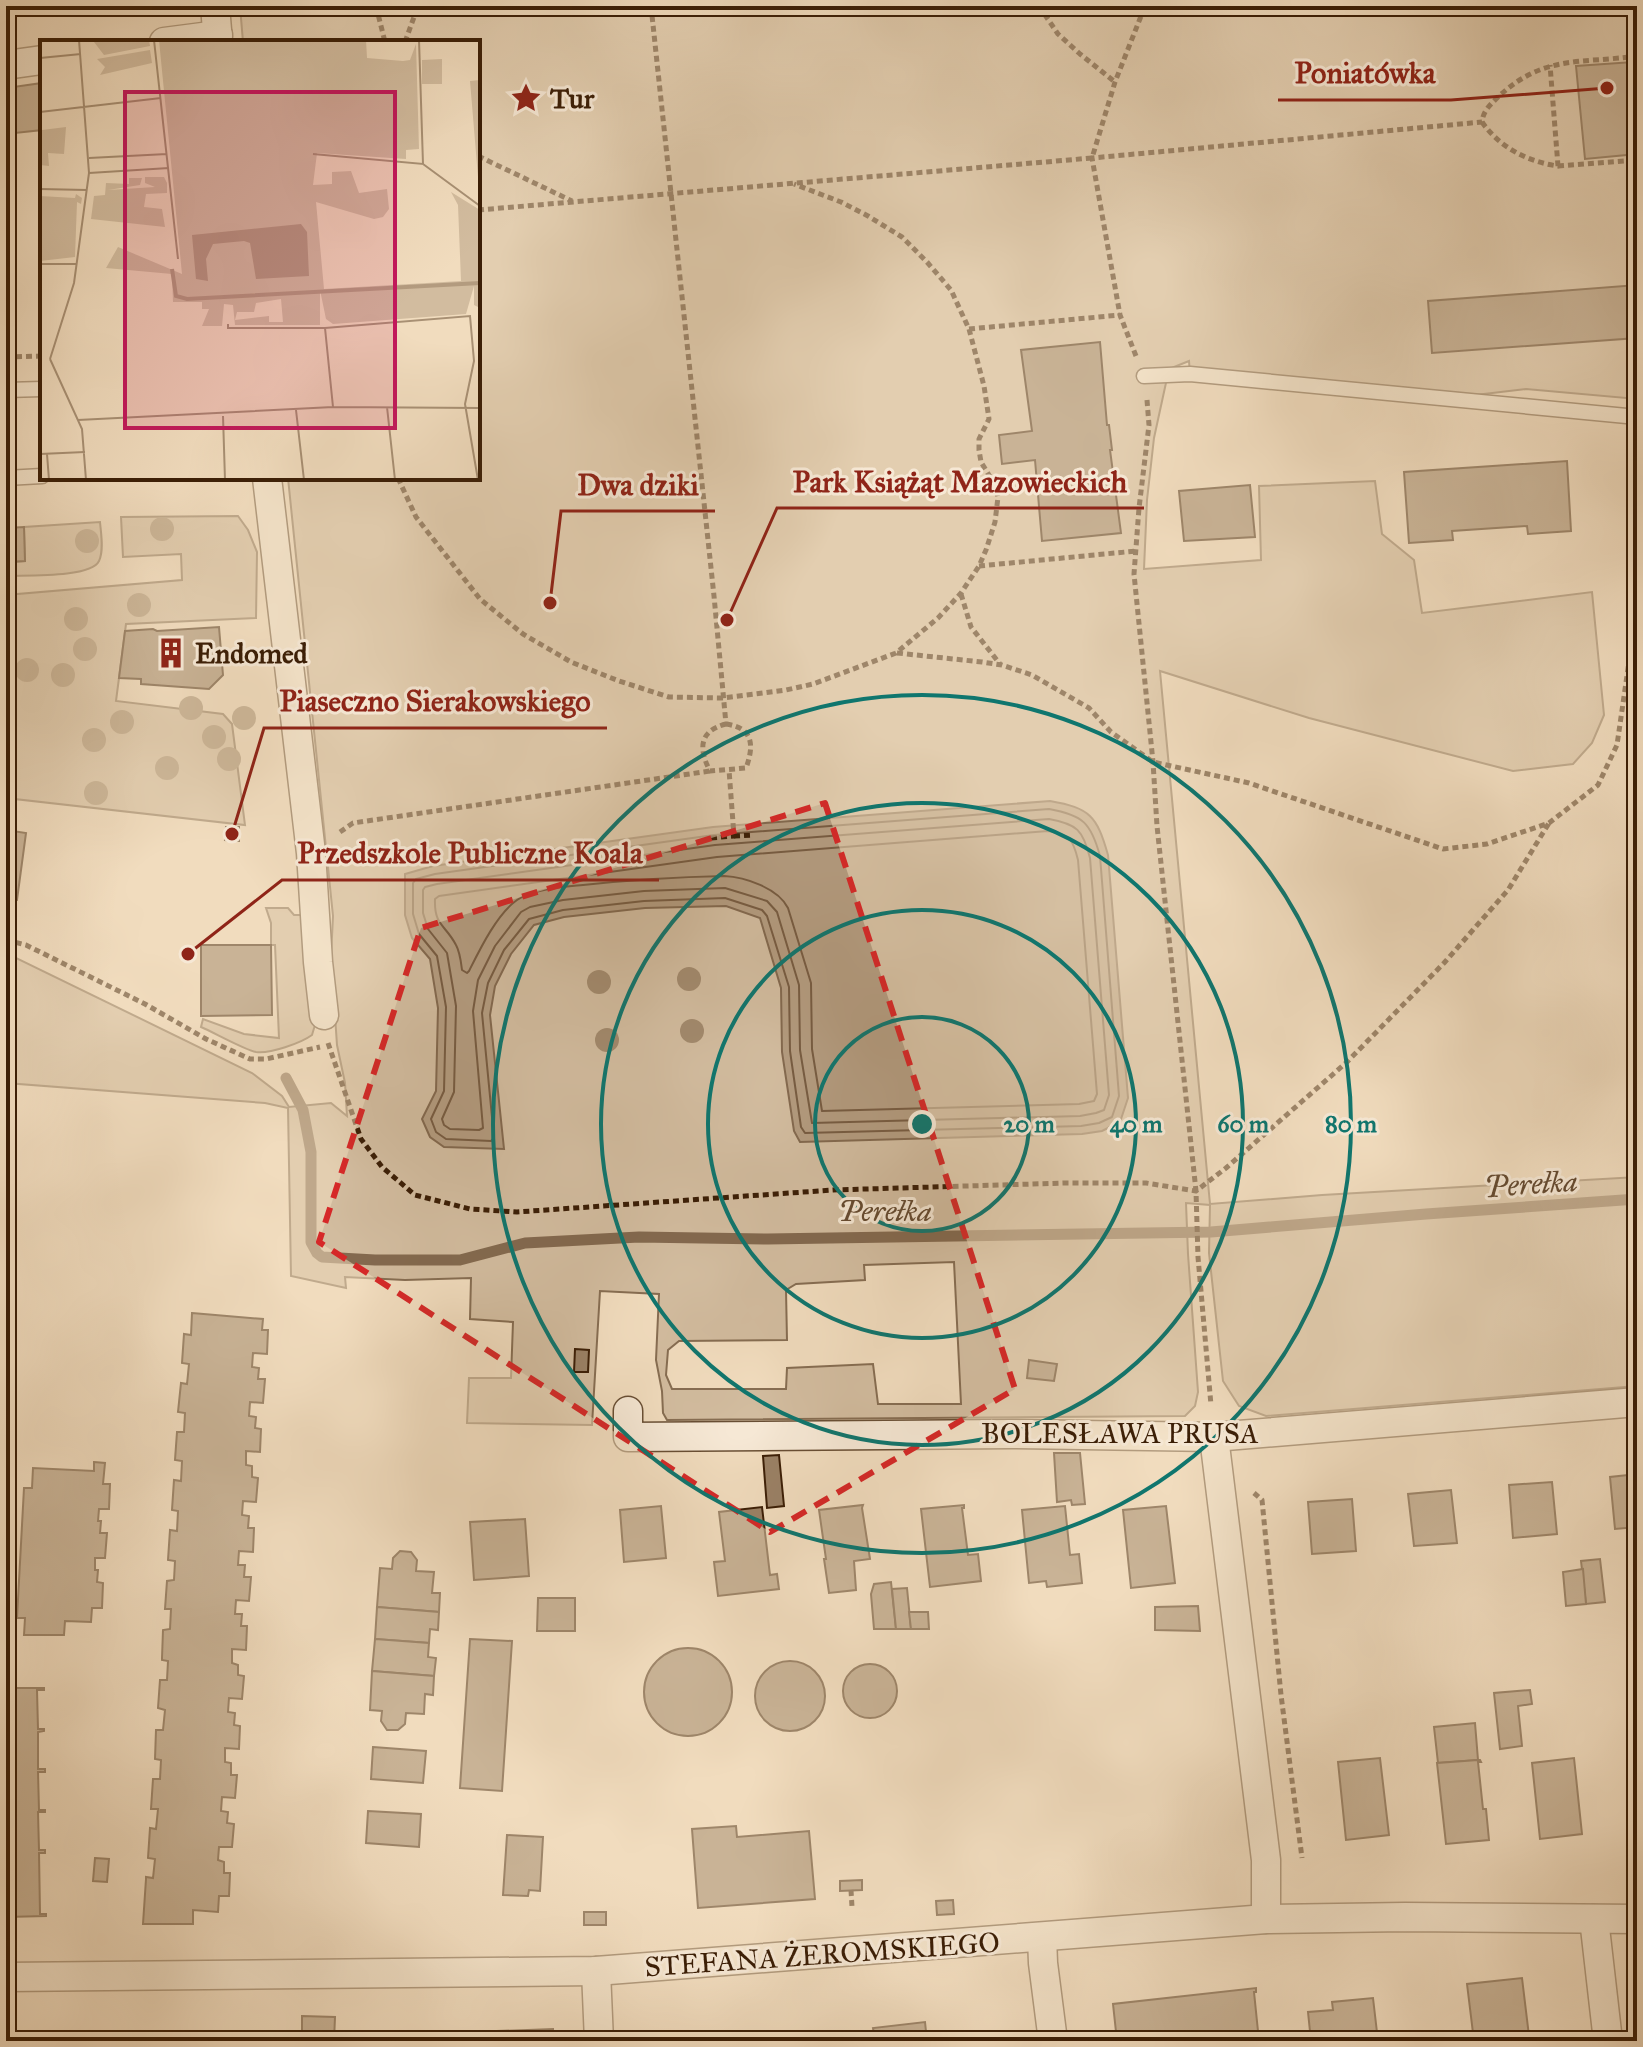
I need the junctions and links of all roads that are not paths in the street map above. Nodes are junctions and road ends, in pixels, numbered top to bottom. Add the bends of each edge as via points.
1 (215, 6) edge
2 (218, 38) edge
3 (191, 40) edge
4 (40, 60) edge
5 (6, 65) edge
6 (1144, 376) road end
7 (40, 389) edge
8 (6, 390) edge
9 (1637, 417) edge
10 (40, 476) edge
11 (6, 478) edge
12 (267, 480) edge
13 (324, 1015) road end
14 (1637, 1402) edge
15 (628, 1411) dead end
16 (1214, 1437) junction
17 (1266, 1919) junction
18 (1594, 1919) junction
19 (1637, 1919) edge
20 (1042, 1937) junction
21 (596, 1971) junction
22 (6, 1977) edge
23 (599, 2041) edge
24 (1053, 2041) edge
25 (1608, 2041) edge

1 - 2 street
2 - 3 street
4 - 5 street
6 - 9 lane via 1190,374
7 - 8 lane
10 - 11 lane
12 - 13 street
14 - 16 street, BOLESŁAWA PRUSA
15 - 16 street, BOLESŁAWA PRUSA via 628,1437
16 - 17 street via 1266,1860
17 - 18 street, STEFANA ŻEROMSKIEGO
17 - 20 street, STEFANA ŻEROMSKIEGO
18 - 19 street, STEFANA ŻEROMSKIEGO
18 - 25 street
20 - 21 street, STEFANA ŻEROMSKIEGO
20 - 24 street
21 - 22 street, STEFANA ŻEROMSKIEGO
21 - 23 street

